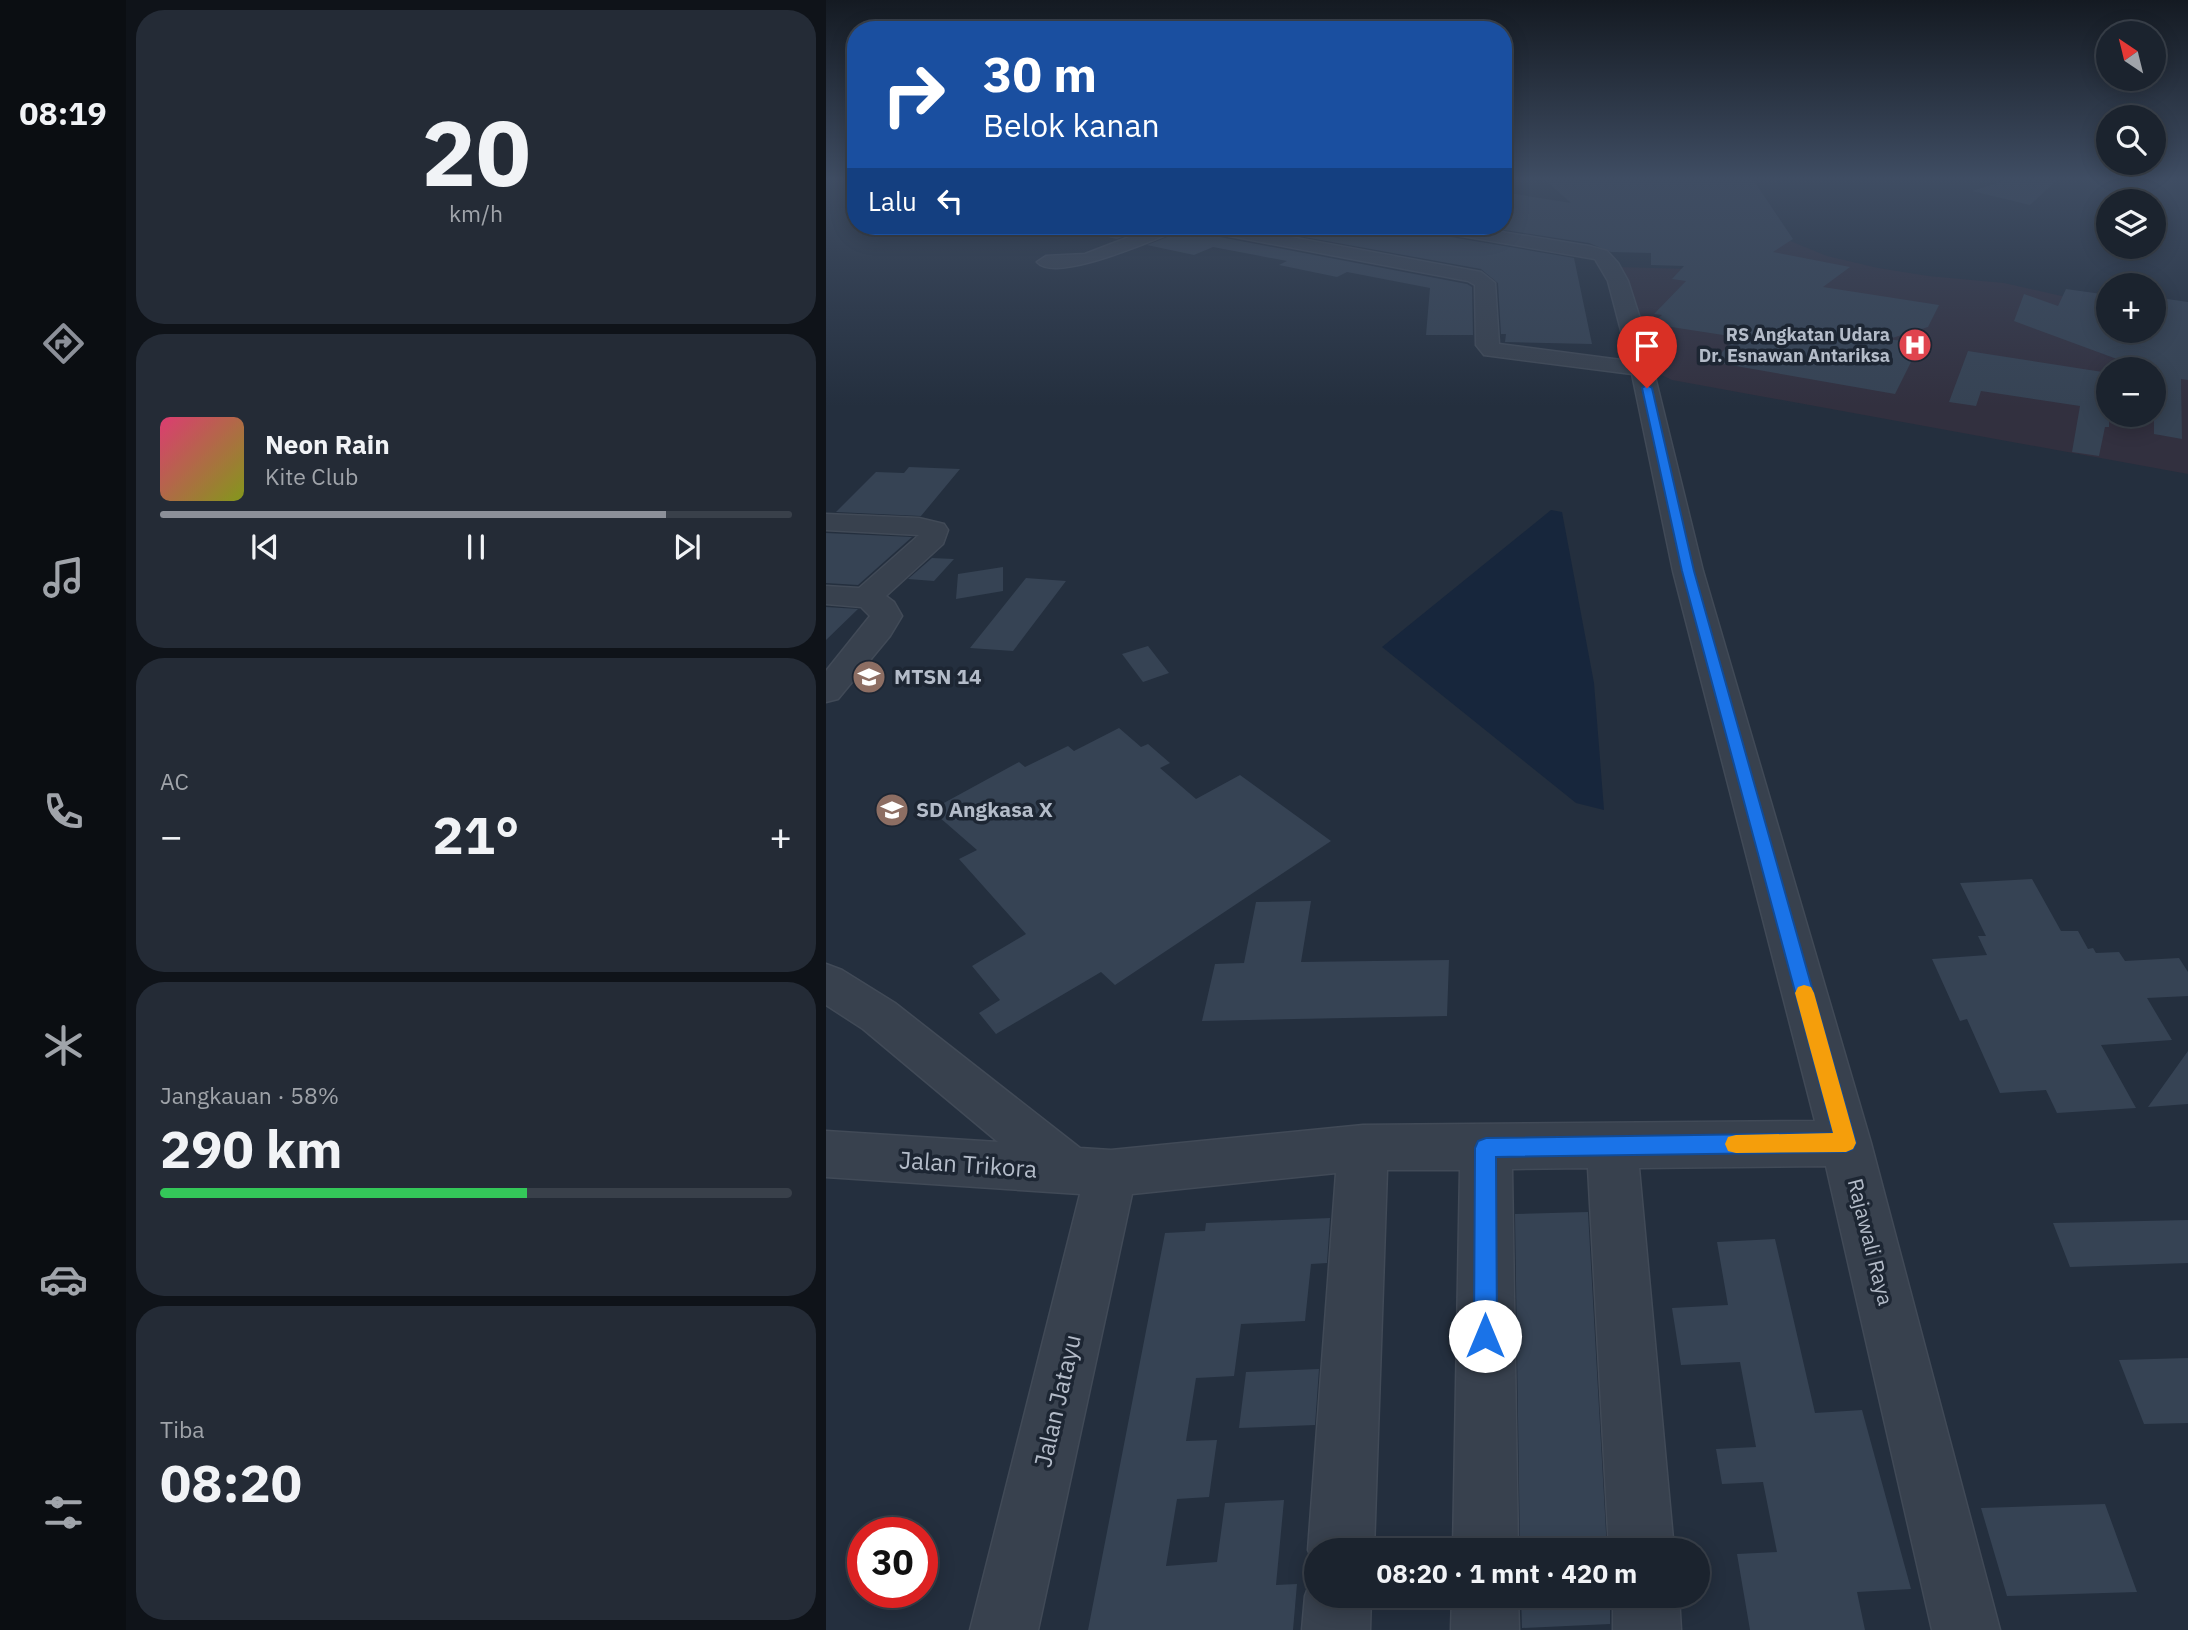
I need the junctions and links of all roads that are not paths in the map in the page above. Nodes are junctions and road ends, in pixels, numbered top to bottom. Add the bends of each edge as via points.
1 (1103, 254) edge
2 (1356, 254) edge
3 (1598, 254) edge
4 (1046, 262) dead end
5 (1642, 369) junction
6 (826, 522) edge
7 (826, 595) edge
8 (865, 598) junction
9 (826, 692) edge
10 (826, 982) edge
11 (1846, 1143) junction
12 (1612, 1146) junction
13 (1363, 1148) junction
14 (1486, 1148) junction
15 (826, 1154) edge
16 (1091, 1172) junction
17 (1341, 1538) edge
18 (1485, 1538) edge
19 (1641, 1538) edge
20 (1337, 1608) edge
21 (1485, 1608) edge
22 (1646, 1608) edge
23 (1004, 1630) edge
24 (1336, 1630) edge
25 (1485, 1630) edge
26 (1647, 1630) edge
27 (1966, 1630) edge

1 - 4 street via 1073,262
2 - 5 street via 1474,276 1485,284 1487,345 1492,350
3 - 5 street, Rajawali Raya via 1609,263 1618,281
5 - 11 street, Rajawali Raya via 1688,571
6 - 8 street via 934,530 933,538
7 - 8 street
8 - 9 street via 885,611 884,622
10 - 16 street
11 - 12 street, Jalan Trikora
11 - 27 street, Rajawali Raya
12 - 14 street, Jalan Trikora
12 - 19 street
13 - 14 street, Jalan Trikora
13 - 16 street, Jalan Trikora
13 - 17 street
14 - 18 street
15 - 16 street, Jalan Trikora
16 - 23 street, Jalan Jatayu
20 - 24 street
21 - 25 street
22 - 26 street

